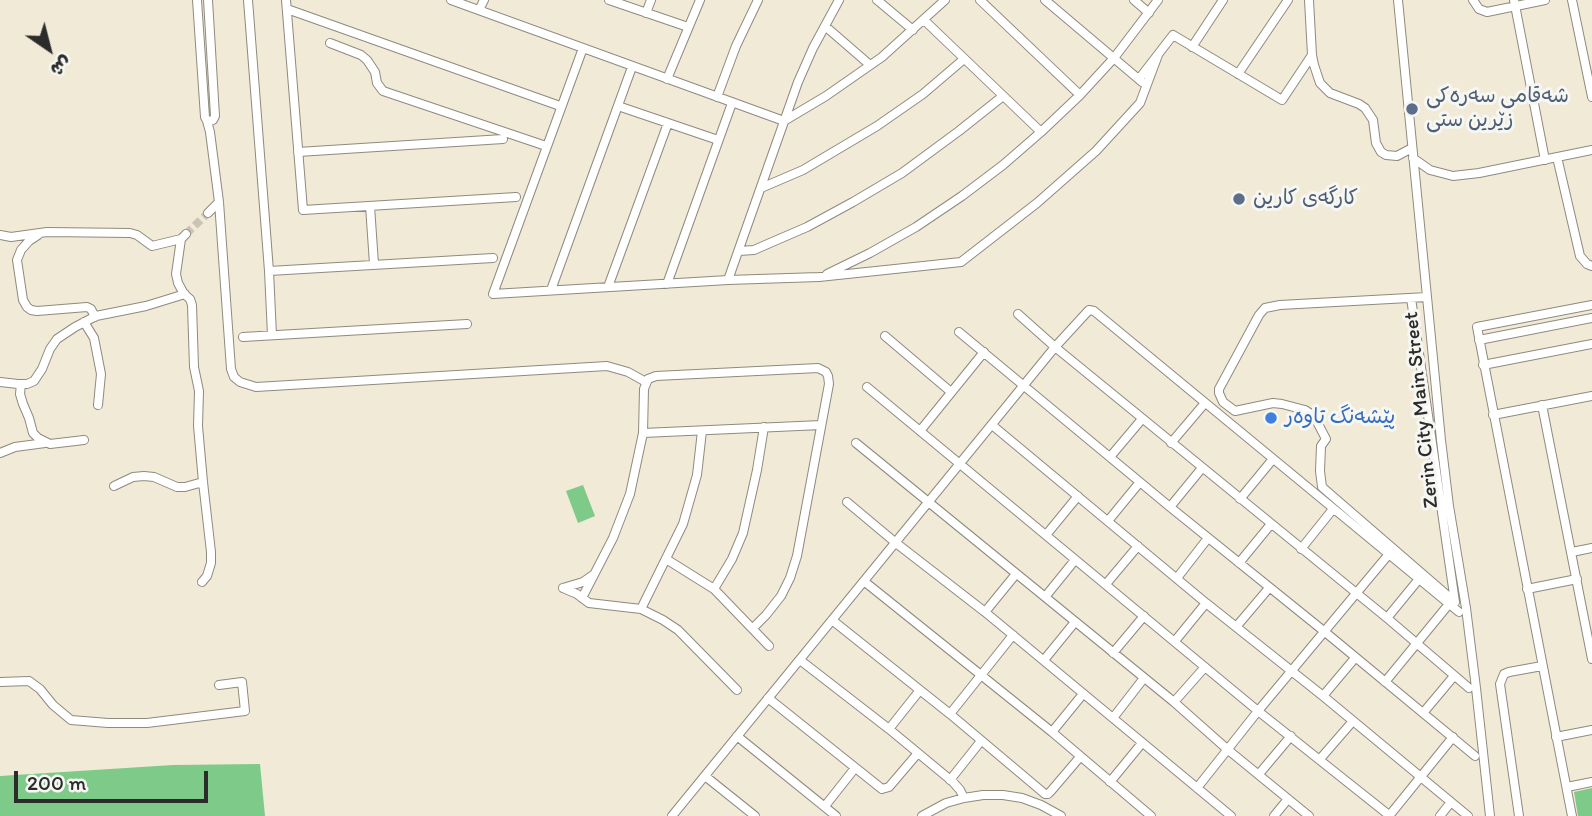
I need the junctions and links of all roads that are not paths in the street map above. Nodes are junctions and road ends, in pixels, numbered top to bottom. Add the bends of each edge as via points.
1 (197, 0) edge
2 (208, 0) edge
3 (248, 0) edge
4 (451, 0) edge
5 (484, 0) edge
6 (609, 0) edge
7 (651, 0) edge
8 (700, 0) edge
9 (758, 0) edge
10 (839, 0) edge
11 (877, 0) edge
12 (945, 0) edge
13 (981, 0) edge
14 (1045, 0) edge
15 (1134, 0) edge
16 (1158, 0) edge
17 (1223, 0) edge
18 (1288, 0) edge
19 (1309, 0) edge
20 (1398, 0) edge
21 (1473, 0) edge
22 (1545, 0) edge
23 (1572, 0) edge
24 (1514, 3) edge
25 (286, 5) edge
26 (479, 10) junction
27 (646, 13) junction
28 (1149, 13) junction
29 (924, 20) junction
30 (825, 26) junction
31 (688, 27) junction
32 (913, 30) junction
33 (210, 42) junction
34 (200, 43) junction
35 (330, 43) dead end
36 (1192, 47) junction
37 (583, 48) junction
38 (1158, 55) junction
39 (1312, 55) junction
40 (1114, 58) junction
41 (964, 59) junction
42 (870, 65) junction
43 (632, 67) junction
44 (1238, 74) junction
45 (667, 79) junction
46 (1139, 79) junction
47 (1147, 86) junction
48 (1080, 95) junction
49 (1003, 96) junction
50 (716, 97) junction
51 (1592, 97) edge
52 (732, 103) junction
53 (560, 106) junction
54 (618, 106) junction
55 (207, 121) junction
56 (784, 121) junction
57 (668, 123) junction
58 (1041, 132) junction
59 (503, 139) dead end
60 (718, 140) junction
61 (546, 146) junction
62 (1412, 148) junction
63 (1592, 150) edge
64 (298, 152) junction
65 (1557, 157) junction
66 (1413, 158) junction
67 (1545, 160) junction
68 (761, 188) junction
69 (516, 197) dead end
70 (219, 202) junction
71 (370, 206) junction
72 (208, 212) tunnel mouth
73 (40, 233) junction
74 (0, 234) edge
75 (739, 251) junction
76 (493, 258) dead end
77 (374, 264) junction
78 (1592, 266) edge
79 (269, 271) junction
80 (819, 277) junction
81 (728, 280) junction
82 (667, 285) junction
83 (608, 287) junction
84 (551, 290) junction
85 (185, 295) junction
86 (1428, 299) junction
87 (1411, 301) junction
88 (1592, 305) edge
89 (1018, 314) dead end
90 (95, 317) junction
91 (1592, 318) edge
92 (84, 322) junction
93 (467, 324) dead end
94 (959, 332) dead end
95 (272, 335) junction
96 (885, 336) dead end
97 (243, 337) dead end
98 (1479, 340) junction
99 (1592, 344) edge
100 (1055, 347) junction
101 (984, 352) junction
102 (1483, 365) junction
103 (0, 382) edge
104 (646, 382) junction
105 (21, 384) junction
106 (1024, 386) junction
107 (867, 387) dead end
108 (951, 392) junction
109 (1592, 396) edge
110 (1205, 403) junction
111 (97, 405) dead end
112 (1542, 405) junction
113 (1493, 415) junction
114 (1142, 419) junction
115 (821, 425) junction
116 (992, 425) junction
117 (764, 427) junction
118 (920, 430) junction
119 (702, 431) junction
120 (642, 433) junction
121 (84, 440) dead end
122 (45, 443) junction
123 (856, 443) dead end
124 (1171, 443) junction
125 (0, 453) edge
126 (1110, 457) junction
127 (1273, 459) junction
128 (960, 464) junction
129 (1202, 468) junction
130 (203, 482) junction
131 (1140, 482) junction
132 (114, 486) dead end
133 (1078, 496) junction
134 (1240, 499) junction
135 (847, 502) dead end
136 (928, 503) junction
137 (1170, 507) junction
138 (1334, 509) junction
139 (1108, 521) junction
140 (1271, 524) junction
141 (1046, 535) junction
142 (1208, 538) junction
143 (896, 543) junction
144 (1138, 546) junction
145 (1592, 548) edge
146 (1301, 549) junction
147 (1572, 552) junction
148 (1389, 554) junction
149 (666, 559) junction
150 (1076, 560) junction
151 (1239, 563) junction
152 (597, 570) junction
153 (1016, 574) junction
154 (1177, 578) junction
155 (1419, 579) junction
156 (1577, 579) junction
157 (202, 582) dead end
158 (864, 582) junction
159 (1106, 584) junction
160 (714, 589) junction
161 (1269, 589) junction
162 (1527, 589) junction
163 (1357, 594) junction
164 (1045, 597) junction
165 (582, 598) junction
166 (1592, 599) edge
167 (1581, 601) junction
168 (1206, 603) junction
169 (1449, 604) junction
170 (641, 609) junction
171 (985, 612) junction
172 (1459, 612) dead end
173 (1144, 616) junction
174 (1387, 618) junction
175 (832, 620) junction
176 (1076, 622) junction
177 (1236, 627) junction
178 (753, 628) junction
179 (1325, 632) junction
180 (1013, 635) junction
181 (1175, 641) junction
182 (1416, 643) junction
183 (769, 646) dead end
184 (1113, 653) junction
185 (1355, 657) junction
186 (1592, 659) edge
187 (800, 660) junction
188 (1044, 660) junction
189 (1542, 666) junction
190 (1205, 667) junction
191 (1290, 671) junction
192 (981, 675) junction
193 (1454, 676) junction
194 (1144, 678) junction
195 (0, 682) edge
196 (1385, 682) junction
197 (219, 685) dead end
198 (1469, 688) dead end
199 (737, 690) dead end
200 (920, 690) junction
201 (1083, 694) junction
202 (1323, 696) junction
203 (768, 698) junction
204 (1174, 702) junction
205 (1258, 710) junction
206 (1423, 713) junction
207 (950, 714) junction
208 (1113, 718) junction
209 (1353, 721) junction
210 (889, 729) junction
211 (1592, 730) edge
212 (1052, 732) junction
213 (737, 736) junction
214 (1291, 736) junction
215 (1452, 737) junction
216 (1556, 737) junction
217 (981, 741) junction
218 (1142, 743) junction
219 (1227, 750) junction
220 (918, 753) junction
221 (1475, 756) dead end
222 (1080, 757) junction
223 (1320, 758) junction
224 (855, 768) junction
225 (1259, 774) junction
226 (705, 776) junction
227 (1420, 777) junction
228 (950, 780) junction
229 (1110, 782) junction
230 (1592, 782) edge
231 (1567, 787) junction
232 (1197, 788) junction
233 (964, 797) junction
234 (1288, 799) junction
235 (1451, 802) junction
236 (825, 806) junction
237 (673, 815) edge
238 (926, 815) edge
239 (1148, 815) edge
240 (1227, 815) edge
241 (755, 816) edge
242 (836, 816) edge
243 (1061, 816) edge
244 (1273, 816) edge
245 (1309, 816) edge
246 (1389, 816) edge
247 (1440, 816) edge
248 (1468, 816) edge
249 (1490, 816) edge
250 (1519, 816) edge
251 (1572, 816) edge

1 - 34 street
2 - 33 street
3 - 79 street
4 - 26 street
5 - 26 street
6 - 27 street
7 - 27 street
8 - 31 street
9 - 50 street
10 - 30 street
11 - 32 street
12 - 29 street
13 - 48 street
14 - 40 street
15 - 28 street
16 - 28 street
17 - 36 street
18 - 44 street
19 - 39 street
20 - 62 street, Zerin City Main Street
21 - 24 street via 1487,12
22 - 24 street
23 - 51 street
24 - 67 street
25 - 53 street
25 - 64 street
26 - 37 street
27 - 31 street
28 - 40 street
29 - 32 street
29 - 41 street
30 - 42 street
30 - 56 street
31 - 45 street
32 - 42 street
33 - 34 street
33 - 55 street via 215,116
34 - 55 street
35 - 61 street via 367,60 383,91
36 - 38 street via 1172,35
36 - 44 street
37 - 43 street
37 - 53 street
38 - 46 street
38 - 47 street
39 - 44 street via 1282,100
39 - 62 street via 1324,89 1369,113 1381,152 1397,156
40 - 46 street
40 - 48 street
41 - 49 street
41 - 68 street via 877,125 803,170
42 - 56 street
43 - 45 street
43 - 54 street
45 - 50 street
46 - 47 street
47 - 80 street via 1136,109 1080,167 961,262
48 - 58 street
49 - 58 street
49 - 75 street via 902,173 853,202 807,228 754,250
50 - 52 street
52 - 56 street
52 - 60 street
53 - 61 street
54 - 57 street
54 - 84 street
55 - 70 street
56 - 68 street
57 - 60 street
57 - 83 street
58 - 80 street via 916,227
59 - 64 street
60 - 82 street
61 - 84 street via 493,293
62 - 66 street, Zerin City Main Street
63 - 65 street
64 - 71 street via 303,210
65 - 67 street
65 - 78 street via 1578,252
66 - 67 street via 1430,170 1453,176
66 - 86 street, Zerin City Main Street
68 - 75 street
69 - 71 street
70 - 72 street
70 - 104 street via 231,369 244,384 260,387 607,366
71 - 77 street
73 - 74 street
73 - 85 street via 130,233 152,246 184,237 176,274
73 - 90 street via 17,260 27,307 37,312 88,307
75 - 81 street
76 - 77 street
77 - 79 street
79 - 95 street
80 - 81 street
81 - 82 street
82 - 83 street
83 - 84 street
85 - 90 street
85 - 130 street via 192,305
86 - 87 street
86 - 249 street, Zerin City Main Street via 1441,440
87 - 87 street via 1265,308 1219,393 1225,405 1236,411 1273,403 1314,416 1326,439 1321,446 1322,487 1455,602
88 - 98 street via 1477,327
89 - 100 street
90 - 92 street
91 - 98 street
92 - 105 street via 57,339 34,381
92 - 111 street via 94,338 101,374
93 - 95 street
94 - 101 street
95 - 97 street
96 - 108 street
98 - 102 street
99 - 102 street
100 - 106 street
100 - 110 street via 1091,310
100 - 114 street
101 - 106 street
101 - 108 street
102 - 113 street
103 - 105 street
104 - 115 street via 656,376 818,368 829,379
104 - 120 street
105 - 122 street via 33,433
106 - 116 street
106 - 126 street
107 - 118 street
108 - 118 street
109 - 112 street
110 - 124 street
110 - 127 street
112 - 113 street
112 - 147 street
113 - 162 street
114 - 124 street
114 - 126 street
115 - 117 street
115 - 178 street via 794,567 781,596
116 - 128 street
116 - 133 street
117 - 119 street
117 - 160 street via 743,533
118 - 128 street
119 - 120 street
119 - 149 street via 689,508
120 - 152 street via 630,494
121 - 122 street
122 - 125 street
123 - 136 street
124 - 129 street
126 - 131 street
127 - 134 street
127 - 138 street
128 - 136 street
128 - 141 street
129 - 134 street
129 - 137 street
130 - 132 street via 181,488 144,475
130 - 157 street via 211,563
131 - 137 street
131 - 139 street
133 - 139 street
133 - 141 street
134 - 140 street
135 - 143 street
136 - 143 street
136 - 153 street
137 - 142 street
138 - 146 street
138 - 148 street
139 - 144 street
140 - 146 street
140 - 151 street
141 - 150 street
142 - 151 street
142 - 154 street
143 - 158 street
143 - 171 street
144 - 154 street
144 - 159 street
145 - 147 street
146 - 163 street
147 - 156 street
148 - 155 street
148 - 163 street
149 - 160 street
149 - 170 street
150 - 159 street
150 - 164 street
151 - 161 street
152 - 165 street
152 - 165 street via 583,582 563,588
153 - 164 street
153 - 171 street
154 - 168 street
155 - 169 street
155 - 174 street
156 - 162 street
156 - 167 street
158 - 175 street
158 - 192 street
159 - 173 street
160 - 178 street
161 - 177 street
161 - 179 street
162 - 189 street
163 - 174 street
163 - 179 street
164 - 176 street
165 - 170 street via 589,603
166 - 167 street
167 - 186 street
168 - 177 street
168 - 181 street
169 - 172 street
169 - 182 street
170 - 199 street via 678,630
171 - 180 street
173 - 181 street
173 - 184 street
174 - 182 street
175 - 187 street
175 - 200 street
176 - 184 street
176 - 188 street
177 - 191 street
178 - 183 street
179 - 185 street
179 - 191 street
180 - 188 street
180 - 192 street
181 - 190 street
182 - 193 street
182 - 196 street
184 - 194 street
185 - 196 street
185 - 202 street
187 - 203 street
187 - 210 street
188 - 201 street
189 - 216 street
189 - 250 street via 1504,674 1500,684
190 - 204 street
190 - 205 street
191 - 202 street
191 - 205 street
192 - 207 street
192 - 212 street
193 - 198 street
193 - 206 street
194 - 204 street
194 - 208 street
195 - 197 street via 29,681 71,720 108,723 245,711 242,682
196 - 206 street
200 - 207 street
200 - 210 street
201 - 208 street
201 - 212 street
202 - 209 street
203 - 213 street
203 - 224 street
204 - 219 street
205 - 214 street
205 - 219 street
206 - 215 street
207 - 217 street
208 - 218 street
209 - 223 street
209 - 227 street
210 - 220 street
211 - 216 street
212 - 222 street
213 - 226 street
213 - 236 street
214 - 223 street
214 - 225 street
215 - 221 street
215 - 227 street
216 - 231 street
217 - 222 street via 1047,794
217 - 228 street
218 - 229 street
218 - 232 street
219 - 225 street
219 - 232 street
220 - 224 street via 886,789
220 - 228 street
222 - 229 street
223 - 246 street
224 - 236 street
225 - 234 street
226 - 237 street
226 - 241 street
227 - 235 street
227 - 246 street
228 - 233 street
229 - 239 street
230 - 231 street
231 - 251 street
232 - 240 street
233 - 238 street
233 - 243 street via 1022,798
234 - 244 street
234 - 245 street
235 - 247 street
235 - 248 street
236 - 242 street

